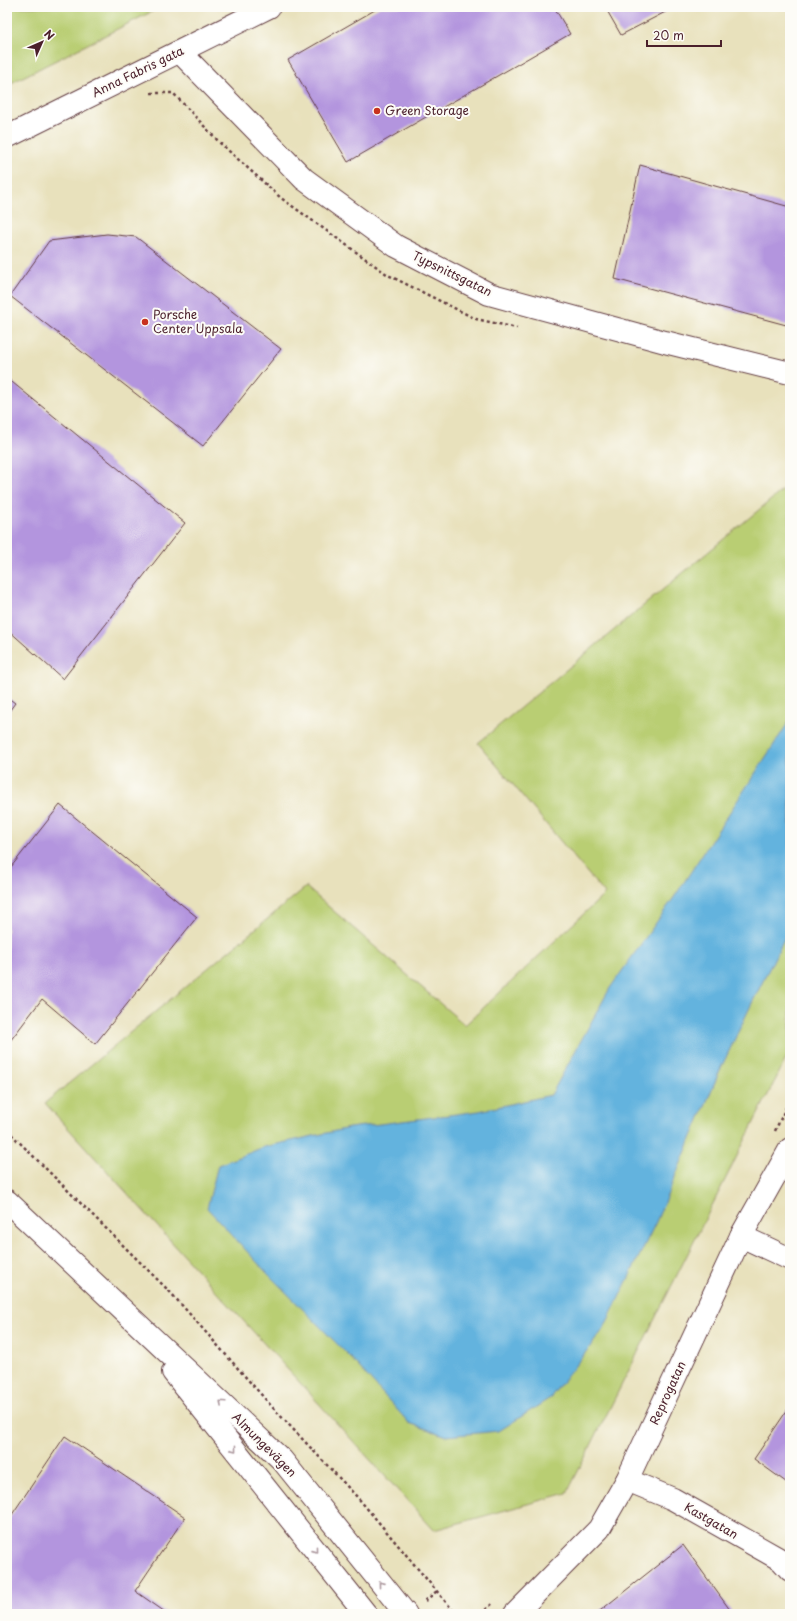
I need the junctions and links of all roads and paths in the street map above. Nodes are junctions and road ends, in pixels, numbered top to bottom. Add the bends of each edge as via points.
1 (270, 7) edge
2 (180, 52) junction
3 (7, 137) edge
4 (790, 373) edge
5 (7, 1130) edge
6 (790, 1149) edge
7 (7, 1201) edge
8 (741, 1236) junction
9 (790, 1259) edge
10 (123, 1309) junction
11 (627, 1480) junction
12 (790, 1570) edge
13 (366, 1614) edge
14 (406, 1614) edge
15 (456, 1614) edge
16 (515, 1614) edge

1 - 2 street, Anna Fabris gata
2 - 3 street, Anna Fabris gata
2 - 4 street, Typsnittsgatan via 304,179 396,246 489,294
5 - 15 path via 171,1293 274,1409 359,1499
6 - 8 street, Reprogatan
7 - 10 street, Almungevägen
8 - 9 street
8 - 11 street, Reprogatan
10 -> 13 street, Almungevägen
14 -> 10 street, Almungevägen via 282,1460
11 - 12 street, Kastgatan via 673,1499 781,1560
11 - 16 street, Reprogatan via 599,1529

